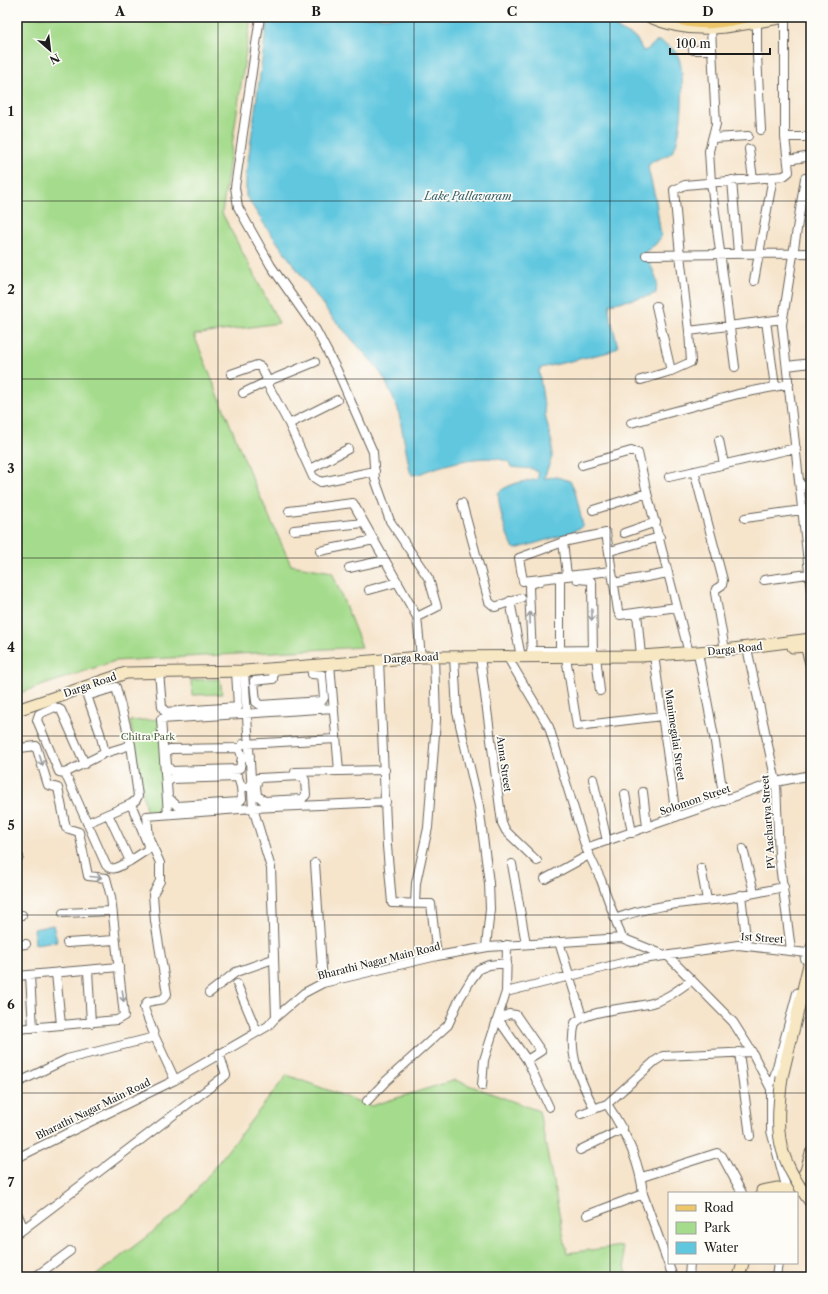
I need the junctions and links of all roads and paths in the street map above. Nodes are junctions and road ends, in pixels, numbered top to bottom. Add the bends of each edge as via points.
1 (260, 17) edge
2 (650, 17) edge
3 (674, 17) edge
4 (745, 17) edge
5 (785, 17) edge
6 (757, 22) junction
7 (711, 29) junction
8 (693, 50) dead end
9 (712, 50) junction
10 (761, 130) dead end
11 (811, 134) edge
12 (748, 136) dead end
13 (785, 137) junction
14 (713, 138) junction
15 (749, 149) dead end
16 (811, 156) edge
17 (788, 160) junction
18 (773, 177) junction
19 (753, 178) junction
20 (805, 178) dead end
21 (732, 180) junction
22 (711, 182) junction
23 (738, 253) junction
24 (811, 253) edge
25 (720, 254) junction
26 (759, 254) junction
27 (795, 254) junction
28 (646, 255) dead end
29 (680, 255) junction
30 (754, 281) dead end
31 (656, 306) dead end
32 (783, 319) junction
33 (766, 321) junction
34 (729, 326) junction
35 (689, 330) junction
36 (315, 362) dead end
37 (811, 364) edge
38 (787, 366) junction
39 (735, 367) dead end
40 (670, 370) junction
41 (231, 374) dead end
42 (641, 380) dead end
43 (268, 382) junction
44 (789, 384) junction
45 (775, 387) junction
46 (243, 393) dead end
47 (337, 400) dead end
48 (631, 423) dead end
49 (289, 424) junction
50 (719, 440) dead end
51 (796, 448) junction
52 (348, 449) dead end
53 (724, 464) junction
54 (582, 465) dead end
55 (310, 469) junction
56 (375, 471) junction
57 (694, 471) junction
58 (669, 477) dead end
59 (811, 485) edge
60 (801, 486) junction
61 (647, 493) junction
62 (462, 503) dead end
63 (593, 510) dead end
64 (802, 510) junction
65 (289, 511) dead end
66 (745, 518) dead end
67 (656, 522) junction
68 (364, 523) junction
69 (294, 530) dead end
70 (624, 533) dead end
71 (660, 537) junction
72 (374, 540) junction
73 (563, 542) junction
74 (320, 551) dead end
75 (610, 551) junction
76 (809, 557) edge
77 (385, 560) junction
78 (349, 568) dead end
79 (611, 571) junction
80 (668, 573) junction
81 (808, 574) junction
82 (564, 577) junction
83 (764, 580) dead end
84 (398, 582) junction
85 (614, 583) junction
86 (369, 590) dead end
87 (811, 590) edge
88 (521, 598) dead end
89 (510, 601) junction
90 (677, 607) junction
91 (636, 613) junction
92 (417, 617) junction
93 (811, 634) edge
94 (809, 643) edge
95 (765, 645) junction
96 (747, 648) junction
97 (725, 650) junction
98 (694, 653) junction
99 (563, 654) junction
100 (594, 654) junction
101 (528, 655) junction
102 (434, 656) junction
103 (454, 656) junction
104 (641, 656) junction
105 (654, 656) junction
106 (421, 657) junction
107 (480, 657) junction
108 (508, 658) junction
109 (378, 660) junction
110 (811, 663) edge
111 (330, 664) junction
112 (311, 666) junction
113 (274, 669) junction
114 (240, 671) junction
115 (159, 672) junction
116 (86, 691) junction
117 (600, 691) dead end
118 (334, 708) junction
119 (17, 710) edge
120 (247, 714) junction
121 (662, 716) junction
122 (336, 739) junction
123 (17, 741) edge
124 (249, 744) junction
125 (131, 745) junction
126 (163, 748) junction
127 (106, 754) junction
128 (246, 756) junction
129 (85, 764) junction
130 (385, 770) junction
131 (339, 771) junction
132 (65, 773) junction
133 (251, 773) junction
134 (811, 775) edge
135 (164, 778) junction
136 (593, 779) dead end
137 (776, 782) junction
138 (241, 787) junction
139 (254, 787) junction
140 (643, 792) dead end
141 (625, 794) dead end
142 (724, 801) junction
143 (386, 802) junction
144 (131, 804) junction
145 (253, 808) junction
146 (108, 814) junction
147 (168, 814) junction
148 (676, 817) junction
149 (87, 823) junction
150 (647, 827) junction
151 (632, 833) junction
152 (607, 841) junction
153 (743, 849) dead end
154 (587, 852) junction
155 (130, 861) junction
156 (537, 861) dead end
157 (315, 863) dead end
158 (512, 864) dead end
159 (701, 868) dead end
160 (544, 879) dead end
161 (784, 887) junction
162 (754, 892) junction
163 (741, 895) junction
164 (707, 900) junction
165 (415, 904) junction
166 (112, 911) junction
167 (63, 913) dead end
168 (615, 918) junction
169 (622, 938) junction
170 (115, 940) junction
171 (559, 942) junction
172 (67, 943) dead end
173 (26, 944) dead end
174 (526, 944) junction
175 (17, 945) edge
176 (507, 945) junction
177 (747, 946) junction
178 (486, 947) junction
179 (791, 950) junction
180 (810, 952) edge
181 (436, 956) junction
182 (669, 957) junction
183 (273, 959) junction
184 (507, 963) junction
185 (119, 967) junction
186 (88, 970) junction
187 (56, 973) junction
188 (30, 975) junction
189 (17, 976) edge
190 (569, 977) junction
191 (692, 980) junction
192 (323, 983) junction
193 (237, 984) dead end
194 (506, 992) junction
195 (209, 993) dead end
196 (276, 1017) junction
197 (582, 1018) junction
198 (498, 1019) junction
199 (91, 1023) junction
200 (61, 1025) junction
201 (33, 1028) junction
202 (17, 1029) edge
203 (257, 1032) junction
204 (155, 1037) junction
205 (739, 1052) junction
206 (752, 1052) junction
207 (219, 1053) junction
208 (527, 1060) junction
209 (175, 1080) junction
210 (17, 1083) edge
211 (482, 1086) dead end
212 (771, 1089) junction
213 (367, 1101) dead end
214 (607, 1104) junction
215 (549, 1107) dead end
216 (594, 1108) junction
217 (581, 1114) dead end
218 (623, 1129) junction
219 (750, 1136) dead end
220 (580, 1150) dead end
221 (811, 1153) edge
222 (17, 1158) edge
223 (642, 1177) junction
224 (792, 1190) edge
225 (741, 1192) edge
226 (760, 1192) edge
227 (643, 1194) junction
228 (811, 1203) edge
229 (17, 1213) edge
230 (587, 1215) dead end
231 (24, 1229) junction
232 (17, 1234) edge
233 (70, 1251) dead end
234 (668, 1263) edge
235 (668, 1264) edge
236 (690, 1264) edge
237 (743, 1264) edge
238 (778, 1264) edge
239 (35, 1277) edge
240 (673, 1277) edge
241 (689, 1277) edge
242 (739, 1277) edge
243 (776, 1277) edge

1 - 56 street via 235,198 271,266 316,330 337,370 372,452
2 - 7 street via 683,28
3 - 4 main road via 697,22 724,22
5 - 6 street
5 - 13 street
6 - 7 street
6 - 10 street
7 - 9 street
8 - 9 street
9 - 14 street via 716,124
11 - 13 street via 804,137
12 - 14 street
13 - 17 street
14 - 22 street via 709,151
15 - 19 street
16 - 17 street
17 - 18 street via 787,174
18 - 19 street
18 - 26 street
19 - 21 street
20 - 27 street
21 - 22 street
21 - 23 street
22 - 25 street
22 - 29 street via 685,185 674,190
23 - 25 street
23 - 26 street
24 - 27 street
25 - 29 street
25 - 34 street
26 - 27 street
26 - 30 street
27 - 32 street
28 - 29 street
29 - 35 street
31 - 40 street
32 - 33 street
32 - 38 street
33 - 34 street
33 - 45 street
34 - 35 street
34 - 39 street
35 - 40 street via 691,362
36 - 43 street
37 - 38 street
38 - 44 street
40 - 42 street
41 - 43 street via 257,365 261,367
43 - 46 street
43 - 49 street
44 - 45 street
44 - 51 street
45 - 48 street via 738,394
47 - 49 street
49 - 55 street
50 - 53 street
51 - 53 street
51 - 60 street
52 - 55 street
53 - 57 street
54 - 61 street via 635,451 638,453
55 - 56 street via 316,481 321,482
56 - 92 street via 390,521 429,579 437,603 435,610
57 - 58 street
57 - 97 street via 723,580 715,593
59 - 60 street
60 - 64 street
61 - 63 street
61 - 67 street
62 - 89 street via 489,602 495,607
64 - 66 street
64 - 76 street
65 - 68 street via 352,503
67 - 70 street
67 - 71 street
68 - 69 street
68 - 72 street
71 - 75 street
71 - 80 street
72 - 74 street
72 - 77 street
73 - 75 street via 606,533
73 - 82 street
73 - 82 street via 519,558 523,581
75 - 79 street
76 - 81 street
77 - 78 street
77 - 84 street
79 - 82 street
79 - 85 street
80 - 85 street
80 - 90 street
81 - 83 street
81 - 87 street
82 - 99 street
82 -> 100 street via 587,579 592,583
101 -> 82 street via 529,588 535,582
84 - 86 street
84 - 92 street
85 - 91 street via 620,615
88 - 89 street
89 - 101 street
90 - 91 street
90 - 98 street
91 - 104 street
92 - 106 street
93 - 95 street via 771,640
94 - 95 street via 775,650
94 - 110 street
95 - 96 street, Darga Road
96 - 97 street, Darga Road
96 - 137 street, PV Aachartya Street
97 - 98 street, Darga Road
98 - 105 street, Darga Road
98 - 142 street via 715,742
99 - 100 street, Darga Road
99 - 101 street, Darga Road
99 - 121 street via 577,726
100 - 104 street, Darga Road
100 - 117 street
101 - 108 street, Darga Road
102 - 103 street, Darga Road
102 - 106 street, Darga Road
102 - 165 street via 436,720 428,828 416,882
103 - 107 street, Darga Road
103 - 178 street via 457,712 479,806 489,883 490,909
104 - 105 street, Darga Road
105 - 121 street, Manimegalai Street
106 - 109 street, Darga Road
107 - 108 street, Darga Road
107 - 156 street, Anna Street via 502,823 506,831
108 - 154 street via 549,727
109 - 111 street, Darga Road
109 - 130 street
111 - 112 street, Darga Road
111 - 118 street
112 - 113 street, Darga Road
112 - 113 street via 312,674 322,675 322,701 260,705 256,702 254,681 273,679
113 - 114 street, Darga Road
114 - 115 street, Darga Road
114 - 115 street via 238,707 165,712 162,707
114 - 120 street
115 - 116 street, Darga Road via 126,673
116 - 119 street, Darga Road
116 - 125 street via 116,687
116 - 127 street
118 - 120 street
118 - 122 street
120 - 124 street
120 - 126 street via 161,719
121 - 148 street, Manimegalai Street
122 - 124 street
122 - 131 street
123 -> 166 street via 20,748 36,746 48,785 58,788 66,828 79,832 88,876 106,878
124 - 126 street
124 - 128 street
125 - 127 street
125 - 144 street via 138,796
126 - 135 street
127 - 129 street
128 - 128 street via 238,769 171,771 167,765 166,752 170,749 239,748
128 - 133 street
129 - 132 street
129 - 132 street via 61,710 55,707 39,714 37,720 59,772
130 - 131 street
130 - 143 street
131 - 133 street
132 - 149 street
133 - 135 street
133 - 139 street
134 - 137 street, Solomon Street
135 - 147 street
136 - 152 street
137 - 142 street, Solomon Street
137 - 161 street, PV Aachartya Street via 779,857
138 - 138 street via 242,799 239,802 177,806 168,797 167,783 171,779 238,777
138 - 139 street
139 - 139 street via 257,795 264,801 302,799 306,796 305,780 302,776 258,778
139 - 145 street
140 - 150 street
141 - 151 street
142 - 148 street, Solomon Street
143 - 145 street
143 - 165 street via 392,903
144 - 146 street
144 - 155 street via 148,850
145 - 147 street
145 - 183 street via 271,868
146 - 149 street
146 - 155 street
147 - 204 street via 147,816 149,838 160,863 160,881 153,894 167,994 163,999 147,1002 144,1008
148 - 150 street, Solomon Street
149 - 155 street via 109,869
150 - 151 street, Solomon Street
151 - 152 street, Solomon Street
152 - 154 street, Solomon Street
153 - 162 street
154 - 160 street, Solomon Street
154 - 168 street
157 - 192 street
158 - 174 street
159 - 164 street
161 - 162 street
161 - 179 street, PV Aachartya Street
162 - 163 street
163 - 164 street
163 - 177 street
164 - 168 street via 650,908
165 - 181 street via 432,904
166 - 167 street
166 - 170 street
168 - 169 street
169 - 171 street, Bharathi Nagar Main Road
169 - 182 street, Bharathi Nagar Main Road
170 - 172 street
170 - 185 street
171 - 174 street, Bharathi Nagar Main Road
171 - 190 street
173 - 175 street
174 - 176 street, Bharathi Nagar Main Road
176 - 178 street, Bharathi Nagar Main Road
176 - 184 street
177 - 179 street, 1st Street
177 - 182 street, 1st Street via 738,945
178 - 181 street, Bharathi Nagar Main Road
179 - 180 street, 1st Street
180 - 212 street
180 - 228 street, bridge via 782,1077 777,1116 781,1146 788,1170
181 - 192 street, Bharathi Nagar Main Road
182 - 190 street, 1st Street via 630,961
182 - 191 street
183 - 195 street via 236,972
183 - 196 street
184 - 194 street
184 - 213 street via 479,969 448,1025
185 - 186 street
185 -> 199 street via 124,1016 117,1020
186 - 187 street
186 - 199 street
187 - 188 street
187 - 200 street
188 - 189 street
188 - 201 street
190 - 194 street, 1st Street
190 - 197 street
191 - 197 street via 667,998
191 - 206 street via 733,1022
192 - 196 street, Bharathi Nagar Main Road via 304,993
193 - 203 street
194 - 198 street
196 - 203 street, Bharathi Nagar Main Road via 268,1026
197 - 216 street via 575,1023 573,1030 574,1061
198 - 208 street
198 - 208 street via 509,1014 518,1017 541,1051
198 - 211 street via 484,1060
199 - 200 street
200 - 201 street
201 - 202 street
203 - 207 street, Bharathi Nagar Main Road
204 - 209 street
204 - 210 street via 67,1058
205 - 206 street
205 - 214 street via 663,1056
205 - 219 street
206 - 212 street
207 - 209 street, Bharathi Nagar Main Road
207 - 231 street via 226,1075
208 - 215 street
209 - 222 street, Bharathi Nagar Main Road
212 - 224 street via 771,1131
214 - 216 street
214 - 218 street
216 - 217 street
218 - 220 street
218 - 223 street
221 - 224 street via 806,1171
223 - 225 street via 717,1153 722,1156
223 - 227 street
224 - 226 street via 778,1188
227 - 230 street
227 - 234 street
229 - 231 street
231 - 232 street
233 - 239 street
235 - 240 street
236 - 241 street
237 - 242 street
238 - 243 street

